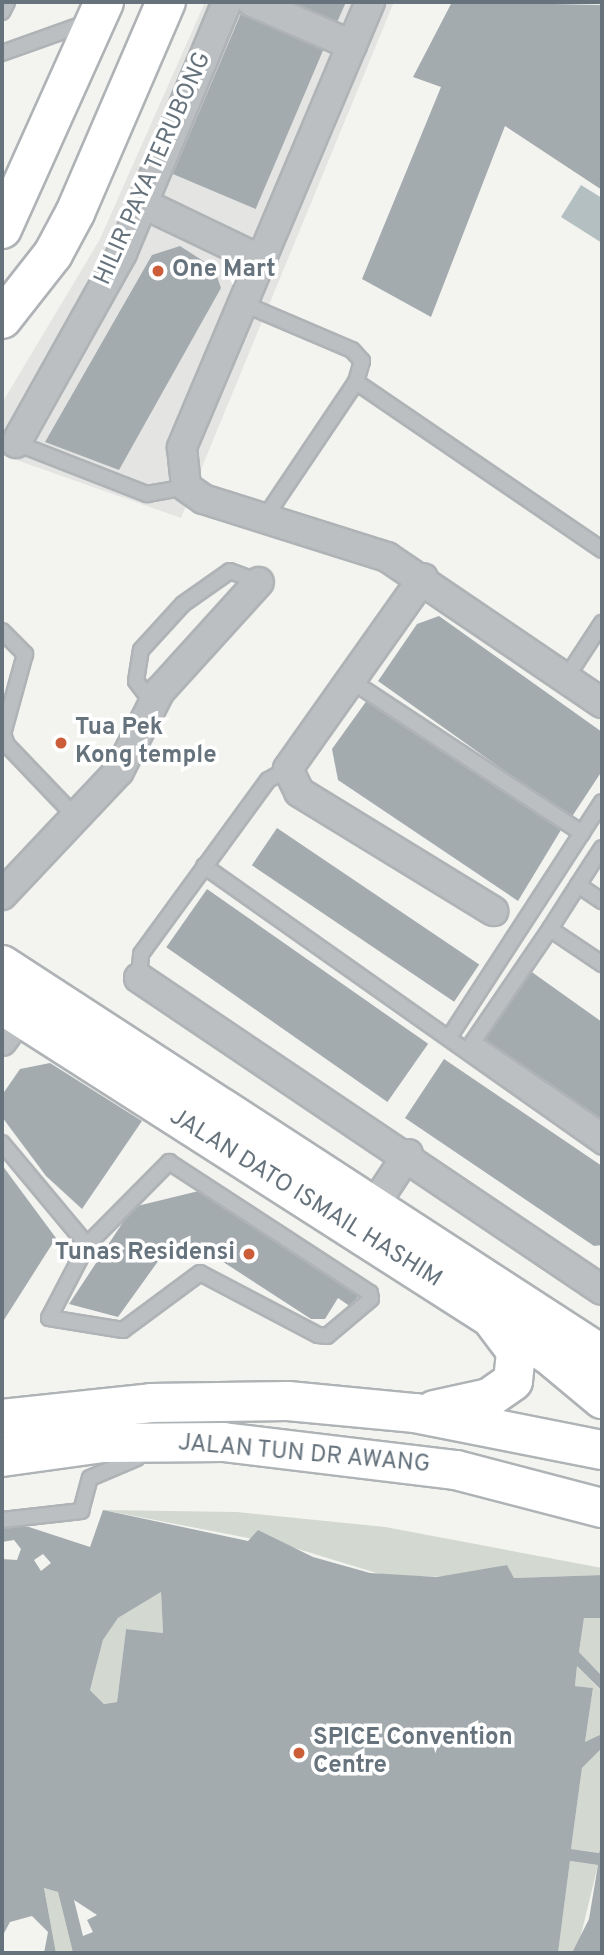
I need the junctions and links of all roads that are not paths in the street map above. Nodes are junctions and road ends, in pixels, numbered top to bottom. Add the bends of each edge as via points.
1 (7, 2) edge
2 (166, 2) edge
3 (228, 2) edge
4 (252, 2) edge
5 (370, 2) edge
6 (101, 10) edge
7 (2, 12) edge
8 (352, 45) junction
9 (2, 53) edge
10 (144, 204) junction
11 (2, 229) edge
12 (261, 260) junction
13 (244, 304) junction
14 (2, 319) edge
15 (356, 382) junction
16 (16, 443) joint
17 (187, 487) junction
18 (264, 519) junction
19 (602, 550) edge
20 (423, 578) junction
21 (259, 582) joint
22 (602, 623) edge
23 (2, 631) edge
24 (566, 678) junction
25 (349, 680) junction
26 (602, 703) edge
27 (154, 705) junction
28 (289, 769) junction
29 (602, 802) edge
30 (74, 815) junction
31 (582, 833) junction
32 (602, 848) edge
33 (204, 866) junction
34 (578, 885) junction
35 (2, 895) edge
36 (602, 901) edge
37 (493, 911) dead end
38 (550, 929) junction
39 (602, 964) edge
40 (2, 965) edge
41 (139, 978) joint
42 (16, 1013) edge
43 (450, 1036) junction
44 (602, 1130) edge
45 (2, 1143) edge
46 (602, 1147) edge
47 (408, 1154) junction
48 (375, 1204) junction
49 (87, 1245) junction
50 (602, 1290) edge
51 (484, 1313) junction
52 (602, 1355) edge
53 (602, 1399) edge
54 (415, 1413) junction
55 (2, 1419) edge
56 (223, 1442) junction
57 (602, 1450) edge
58 (2, 1457) edge
59 (602, 1508) edge
60 (2, 1520) edge

1 - 7 lane
2 - 14 main road via 75,213
3 - 10 street, HILIR PAYA TERUBONG
4 - 8 street
5 - 8 street
6 - 9 lane
6 - 11 main road
8 - 12 street
10 - 12 street
10 - 16 street, HILIR PAYA TERUBONG
12 - 13 street
13 - 15 lane via 352,350 362,361
13 - 17 street via 182,448
15 - 18 lane
15 - 19 lane
16 - 17 lane via 146,494
17 - 18 street
18 - 20 street via 387,557
20 - 24 street
20 - 25 street
21 - 27 street
21 - 27 lane via 230,571 183,604 141,650 136,681
22 - 24 lane
23 - 30 lane via 25,662 3,734 7,745
24 - 26 street
25 - 28 street
25 - 31 lane
27 - 30 street via 119,771
28 - 33 lane via 268,780
28 - 37 street via 299,792
29 - 31 lane
30 - 35 street
31 - 43 lane
32 - 34 lane
33 - 41 lane via 141,954
33 - 43 lane
34 - 36 lane
34 - 38 lane
38 - 39 lane
38 - 44 lane via 473,1042
40 - 42 main road, JALAN DATO ISMAIL HASHIM
41 - 47 street
42 - 48 main road, JALAN DATO ISMAIL HASHIM
42 - 51 main road, JALAN DATO ISMAIL HASHIM
43 - 46 lane
45 - 49 lane
47 - 48 street
47 - 50 street
48 - 52 main road, JALAN DATO ISMAIL HASHIM
49 - 49 lane via 169,1162 179,1164 371,1299 327,1336 318,1335 200,1273 123,1330 49,1318
51 - 53 main road, JALAN DATO ISMAIL HASHIM via 576,1373
51 - 54 main road via 516,1351 513,1381 475,1403
54 - 55 main road, JALAN TUN DR AWANG via 220,1399
54 - 57 main road, JALAN TUN DR AWANG
56 - 58 main road, JALAN TUN DR AWANG via 63,1446
56 - 59 main road, JALAN TUN DR AWANG via 456,1470
56 - 60 lane via 190,1455 135,1458 100,1469 86,1486 81,1511

